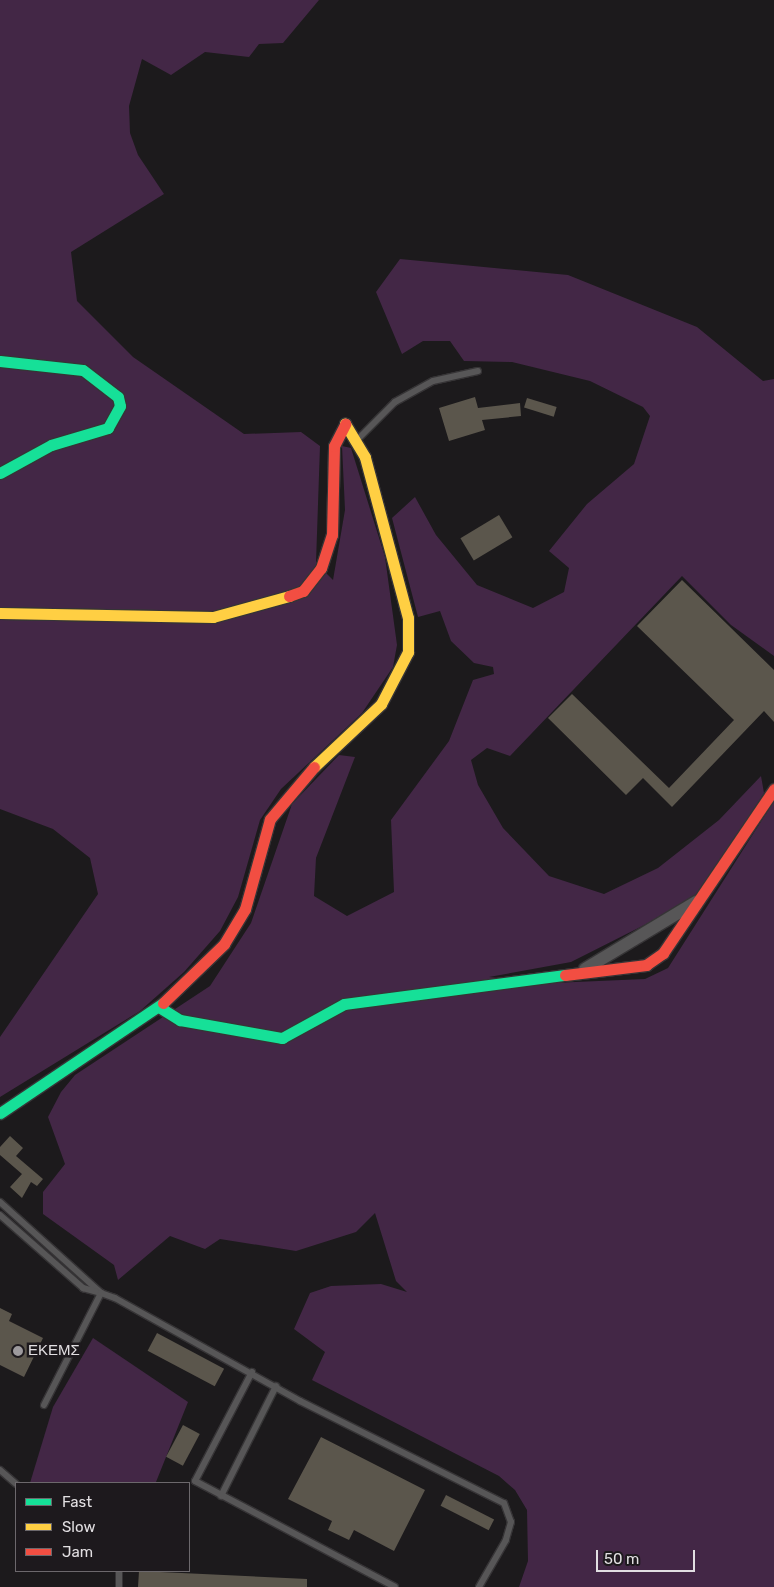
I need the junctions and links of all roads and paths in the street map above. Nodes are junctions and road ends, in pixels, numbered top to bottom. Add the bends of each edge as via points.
1 (0, 361) edge
2 (478, 371) dead end
3 (359, 438) junction
4 (0, 472) edge
5 (0, 613) edge
6 (774, 789) edge
7 (709, 890) junction
8 (580, 972) junction
9 (159, 1007) junction
10 (0, 1112) edge
11 (1, 1206) edge
12 (0, 1214) edge
13 (101, 1292) junction
14 (252, 1372) junction
15 (276, 1386) junction
16 (44, 1405) dead end
17 (0, 1470) edge
18 (15, 1483) edge
19 (220, 1496) junction
20 (118, 1572) edge
21 (119, 1587) edge
22 (395, 1587) edge
23 (479, 1587) edge

1 - 4 street via 83,370 118,397 120,406 108,428 52,445
2 - 3 lane via 433,381 395,402
3 - 5 street via 348,424 342,425 334,446 332,535 321,568 303,591 268,605 213,617
3 - 9 street via 408,618 408,652 381,704 292,788 270,819 245,909 224,944
6 - 7 street
7 - 8 street via 689,909
7 - 8 street via 664,953 646,965
8 - 9 street via 344,1004 282,1038 180,1020
9 - 10 street
11 - 13 lane via 89,1278
12 - 13 lane via 83,1288
13 - 14 lane
13 - 16 lane
14 - 15 lane
14 - 19 lane via 196,1481
15 - 19 lane
15 - 23 lane via 504,1502 511,1522 506,1540
17 - 18 lane
19 - 22 lane
20 - 21 lane

